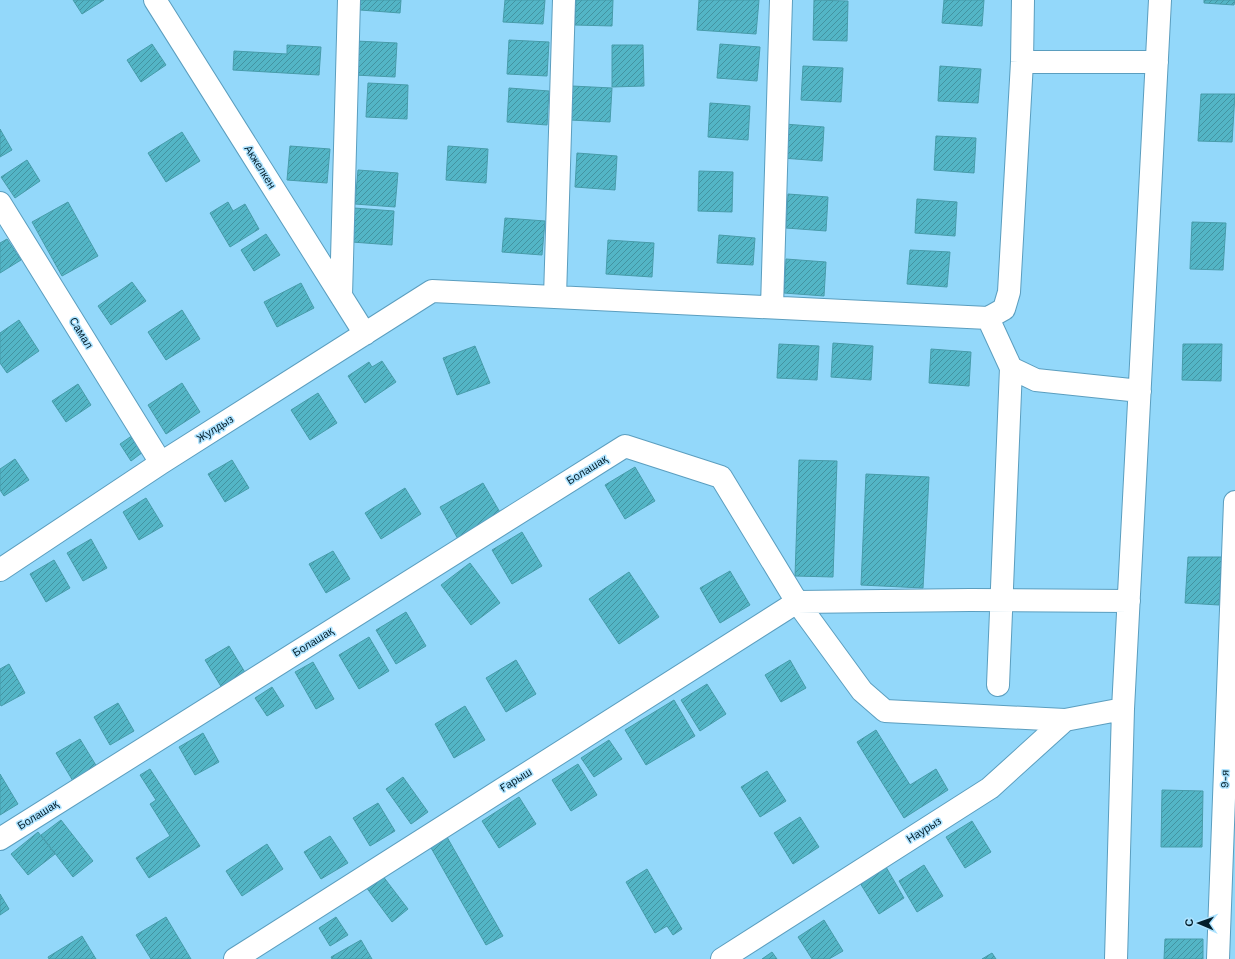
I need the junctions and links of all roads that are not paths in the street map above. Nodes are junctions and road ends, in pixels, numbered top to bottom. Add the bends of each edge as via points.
1 (155, 0) edge
2 (349, 0) edge
3 (564, 0) edge
4 (781, 0) edge
5 (1023, 0) edge
6 (1160, 0) edge
7 (1022, 62) junction
8 (1157, 62) junction
9 (0, 203) edge
10 (342, 296) junction
11 (555, 297) junction
12 (772, 307) junction
13 (988, 318) junction
14 (365, 334) junction
15 (1010, 368) junction
16 (1140, 391) junction
17 (162, 463) junction
18 (1235, 502) edge
19 (0, 570) edge
20 (1001, 600) junction
21 (1129, 601) junction
22 (797, 602) junction
23 (998, 685) dead end
24 (1124, 709) junction
25 (1065, 720) junction
26 (0, 838) edge
27 (235, 959) edge
28 (722, 959) edge
29 (1116, 959) edge
30 (1218, 959) edge

1 - 10 street, Акжелкен
2 - 10 street
3 - 11 street
4 - 12 street
5 - 7 street
6 - 8 street
7 - 8 street
7 - 13 street via 1009,292 1004,310
8 - 16 street
9 - 17 street, Самал
10 - 14 street, Акжелкен
11 - 12 street
11 - 14 street, Жулдыз via 432,291
12 - 13 street
13 - 15 street
14 - 17 street, Жулдыз
15 - 16 street via 1036,380
15 - 20 street
16 - 21 street
17 - 19 street, Жулдыз
18 - 30 street, 9-я
20 - 21 street
20 - 22 street
20 - 23 street
21 - 24 street
22 - 25 street via 862,691 885,711
22 - 26 street, Болашақ via 722,477 625,446
22 - 27 street, Ғарыш
24 - 25 street
24 - 29 street
25 - 28 street, Наурыз via 990,788

